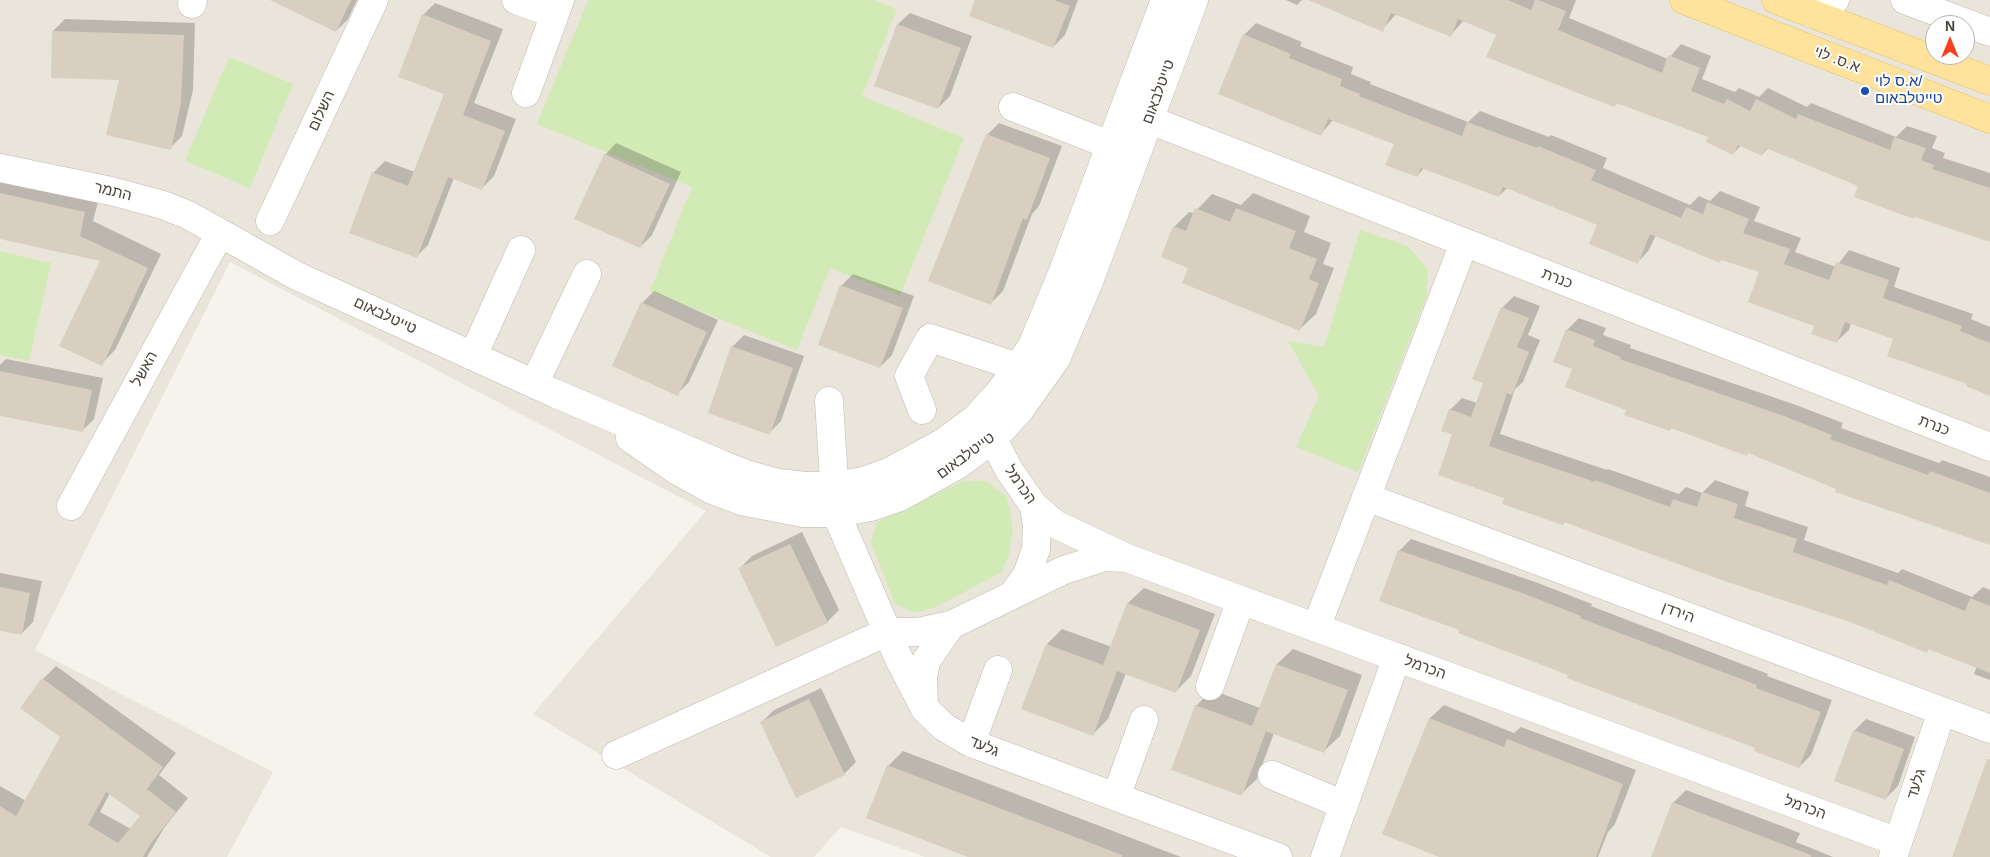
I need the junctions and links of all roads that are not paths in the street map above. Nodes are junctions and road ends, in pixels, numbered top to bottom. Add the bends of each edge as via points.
1 (374, 0) edge
2 (516, 0) edge
3 (1165, 0) edge
4 (1194, 0) edge
5 (1684, 0) edge
6 (1776, 0) edge
7 (1834, 0) edge
8 (1905, 0) edge
9 (557, 7) edge
10 (1812, 14) junction
11 (1990, 32) edge
12 (1990, 81) edge
13 (526, 93) dead end
14 (1013, 107) dead end
15 (1124, 110) junction
16 (1149, 119) junction
17 (1990, 119) edge
18 (1110, 145) junction
19 (0, 168) edge
20 (270, 221) dead end
21 (220, 233) junction
22 (1464, 243) junction
23 (521, 250) dead end
24 (587, 274) dead end
25 (473, 356) junction
26 (1018, 367) junction
27 (544, 389) junction
28 (829, 401) dead end
29 (922, 410) dead end
30 (993, 439) junction
31 (1990, 447) edge
32 (833, 486) junction
33 (1366, 497) junction
34 (71, 506) dead end
35 (1034, 506) junction
36 (836, 513) junction
37 (1127, 558) junction
38 (1014, 593) junction
39 (1241, 600) junction
40 (951, 625) junction
41 (1316, 628) junction
42 (887, 632) junction
43 (1397, 657) junction
44 (998, 670) dead end
45 (1210, 686) dead end
46 (925, 709) junction
47 (1942, 711) junction
48 (1144, 720) dead end
49 (1990, 729) edge
50 (971, 743) junction
51 (616, 756) dead end
52 (1272, 775) dead end
53 (1116, 796) junction
54 (1344, 805) junction
55 (1896, 850) edge
56 (1278, 857) edge
57 (1325, 857) edge

1 - 20 street, השלום
2 - 9 street
3 - 15 street, טייטלבאום
4 - 16 street, טייטלבאום
5 - 17 main road, א.ס. לוי
6 - 10 main road
7 - 10 street
8 - 11 street
9 - 13 street
10 - 12 main road
14 - 18 street
15 - 16 street, כנרת
15 - 18 street, טייטלבאום
16 - 22 street, כנרת
16 - 30 street, טייטלבאום via 1088,284 1056,358 1019,411
18 - 26 street, טייטלבאום via 1046,314 1032,346
19 - 21 street, התמר via 163,205
21 - 25 street, טייטלבאום via 297,276
21 - 34 street, האשל
22 - 31 street, כנרת
22 - 33 street
23 - 25 street
24 - 27 street
25 - 27 street, טייטלבאום
26 - 29 street via 930,338 909,376
26 - 32 street, טייטלבאום via 975,419 944,442 889,472 864,481
27 - 32 street, טייטלבאום via 749,476 787,484
27 - 36 street, טייטלבאום via 628,436 676,470 712,490 773,509
28 - 32 street, גלעד
30 - 35 street, הכרמל via 1009,470
30 - 36 street, טייטלבאום via 959,464 900,497 871,507
32 - 36 street, גלעד
33 - 41 street
33 - 47 street, הירדן
35 - 37 street, הכרמל via 1055,524
35 - 38 street via 1036,549 1027,575
36 - 42 street, גלעד
37 - 38 street via 1105,557 1084,563
37 - 39 street, הכרמל
38 - 40 street
39 - 41 street, הכרמל
39 - 45 street
40 - 42 street via 918,632
40 - 46 street via 926,661 923,678
41 - 43 street, הכרמל
42 - 46 street, גלעד
42 - 51 street
43 - 54 street
43 - 55 street, הכרמל
44 - 50 street
46 - 50 street, גלעד
47 - 49 street, הירדן
47 - 55 street, גלעד
48 - 53 street
50 - 53 street, גלעד
52 - 54 street
53 - 56 street, גלעד
54 - 57 street

